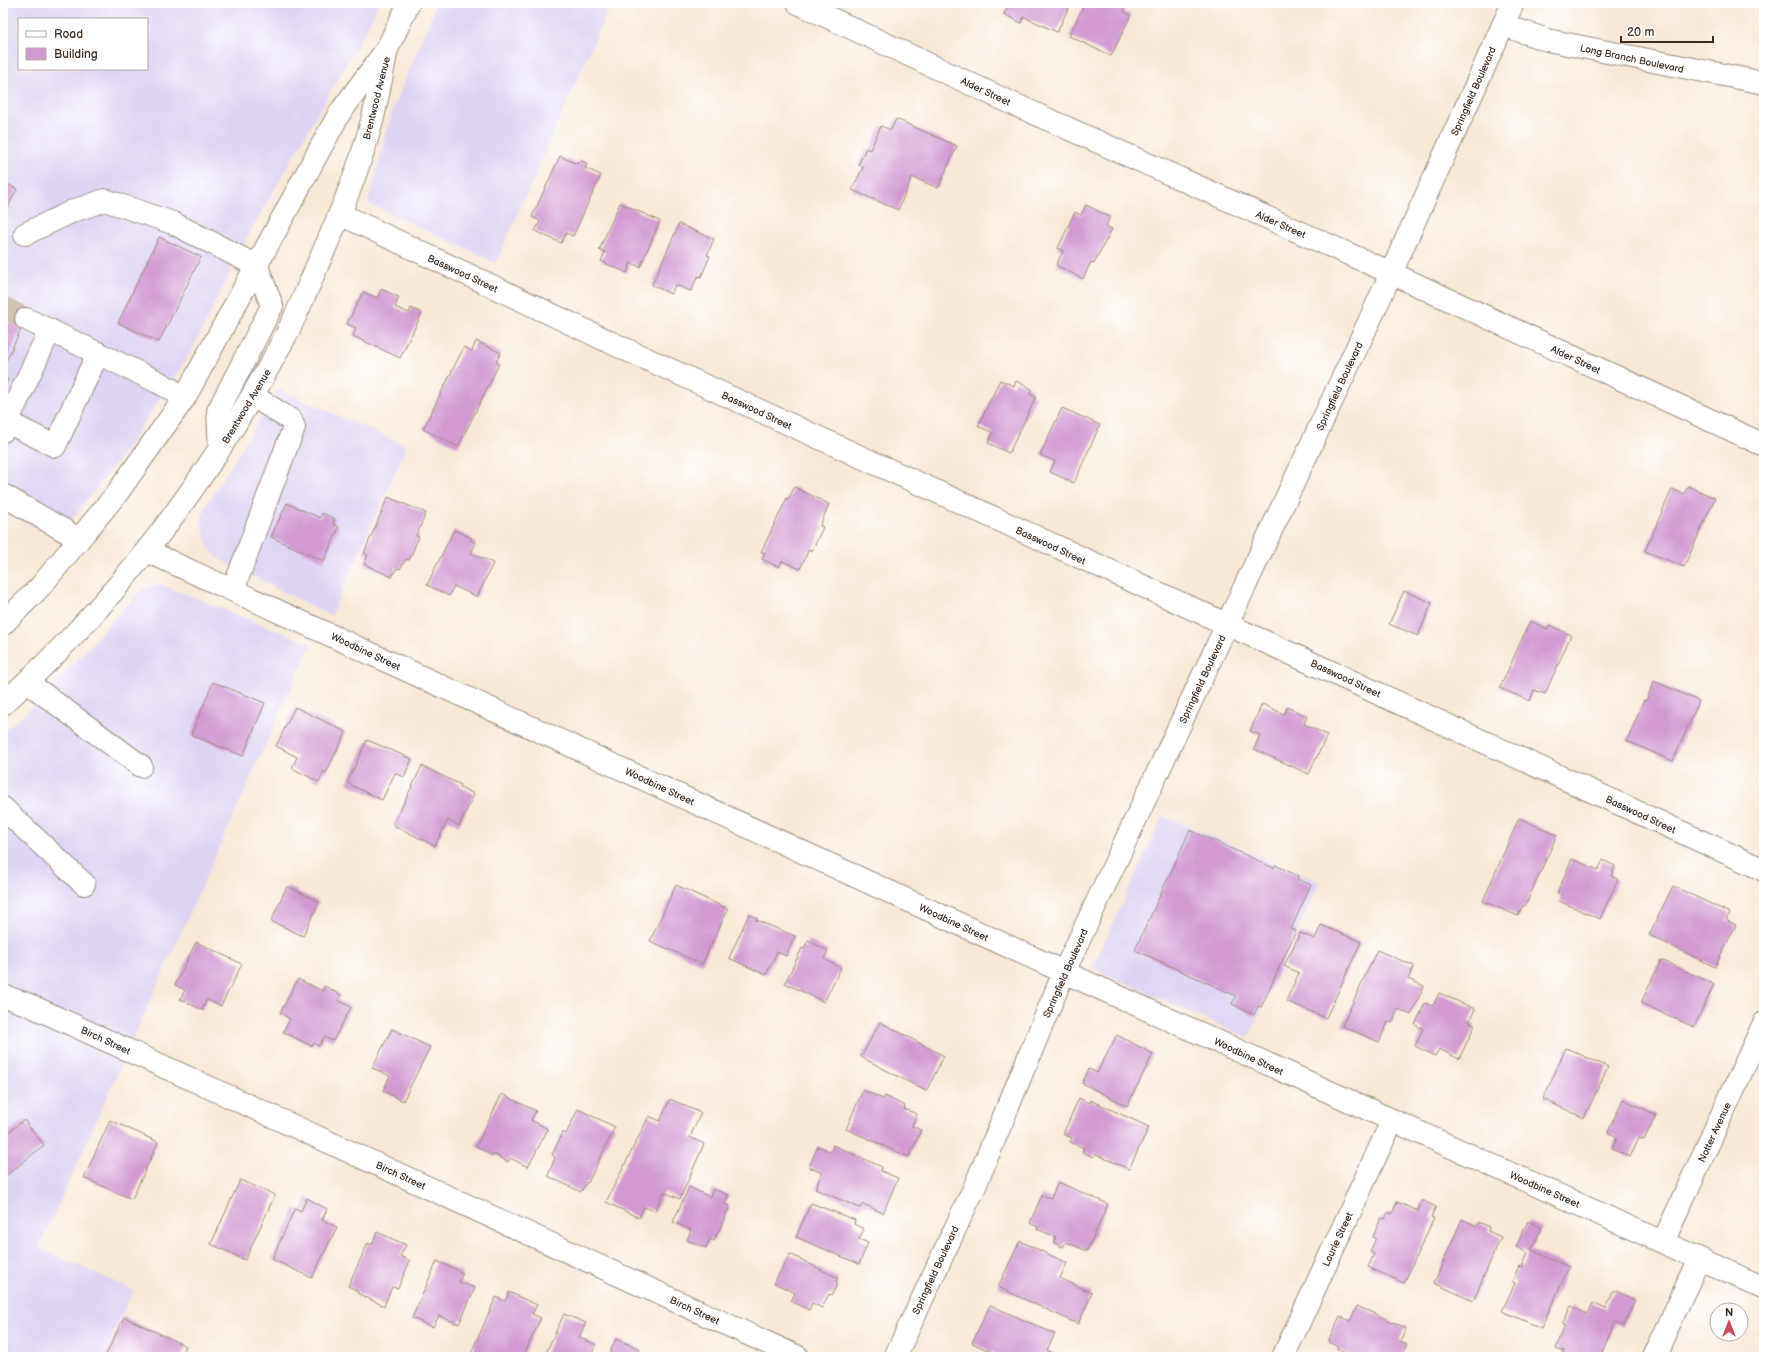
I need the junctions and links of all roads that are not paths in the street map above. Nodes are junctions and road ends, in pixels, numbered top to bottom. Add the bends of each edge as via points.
1 (409, 3) edge
2 (798, 3) edge
3 (1513, 3) edge
4 (1503, 25) junction
5 (388, 49) junction
6 (1764, 83) edge
7 (340, 214) junction
8 (25, 234) dead end
9 (257, 266) junction
10 (1391, 273) junction
11 (26, 319) tunnel mouth
12 (50, 330) junction
13 (98, 353) junction
14 (253, 396) junction
15 (185, 397) junction
16 (5, 426) edge
17 (1764, 446) edge
18 (220, 449) junction
19 (3, 495) edge
20 (79, 539) junction
21 (147, 551) junction
22 (233, 590) junction
23 (3, 624) edge
24 (1228, 624) junction
25 (27, 682) junction
26 (3, 704) edge
27 (141, 766) dead end
28 (3, 808) edge
29 (1764, 870) edge
30 (84, 884) dead end
31 (1064, 972) junction
32 (3, 996) edge
33 (1764, 1023) edge
34 (1392, 1121) junction
35 (1663, 1242) junction
36 (1700, 1259) junction
37 (1764, 1288) edge
38 (798, 1357) edge
39 (895, 1357) edge
40 (1283, 1357) edge
41 (1654, 1357) edge

1 - 5 street, Brentwood Avenue
2 - 10 street, Alder Street via 1016,105
3 - 4 street, Springfield Boulevard
4 - 6 street, Long Branch Boulevard via 1547,40
4 - 10 street, Springfield Boulevard
5 - 7 street, Brentwood Avenue via 372,122
5 - 9 street, Brentwood Avenue via 339,114
7 - 14 street, Brentwood Avenue via 286,335
7 - 24 street, Basswood Street via 628,351
8 - 9 street via 72,211 105,200 173,223
9 - 15 street, Brentwood Avenue
9 - 18 street via 272,306 218,411
10 - 17 street, Alder Street
10 - 24 street, Springfield Boulevard
11 - 12 street
12 - 13 street
12 - 16 street
13 - 15 street
13 - 16 street via 55,446
14 - 18 street, Brentwood Avenue
14 - 22 street via 292,420 294,427
15 - 20 street, Brentwood Avenue via 118,492
18 - 21 street, Brentwood Avenue
19 - 20 street
20 - 23 street, Brentwood Avenue via 40,587
21 - 22 street, Woodbine Street
21 - 25 street, Brentwood Avenue via 85,624
22 - 31 street, Woodbine Street
24 - 29 street, Basswood Street
24 - 31 street, Springfield Boulevard
25 - 26 street, Brentwood Avenue
25 - 27 street
28 - 30 street
31 - 34 street, Woodbine Street
31 - 39 street, Springfield Boulevard via 975,1186
32 - 38 street, Birch Street via 27,1004
33 - 35 street, Notter Avenue
34 - 35 street, Woodbine Street
34 - 40 street, Laurie Street
35 - 36 street, Woodbine Street
36 - 37 street, Woodbine Street
36 - 41 street

